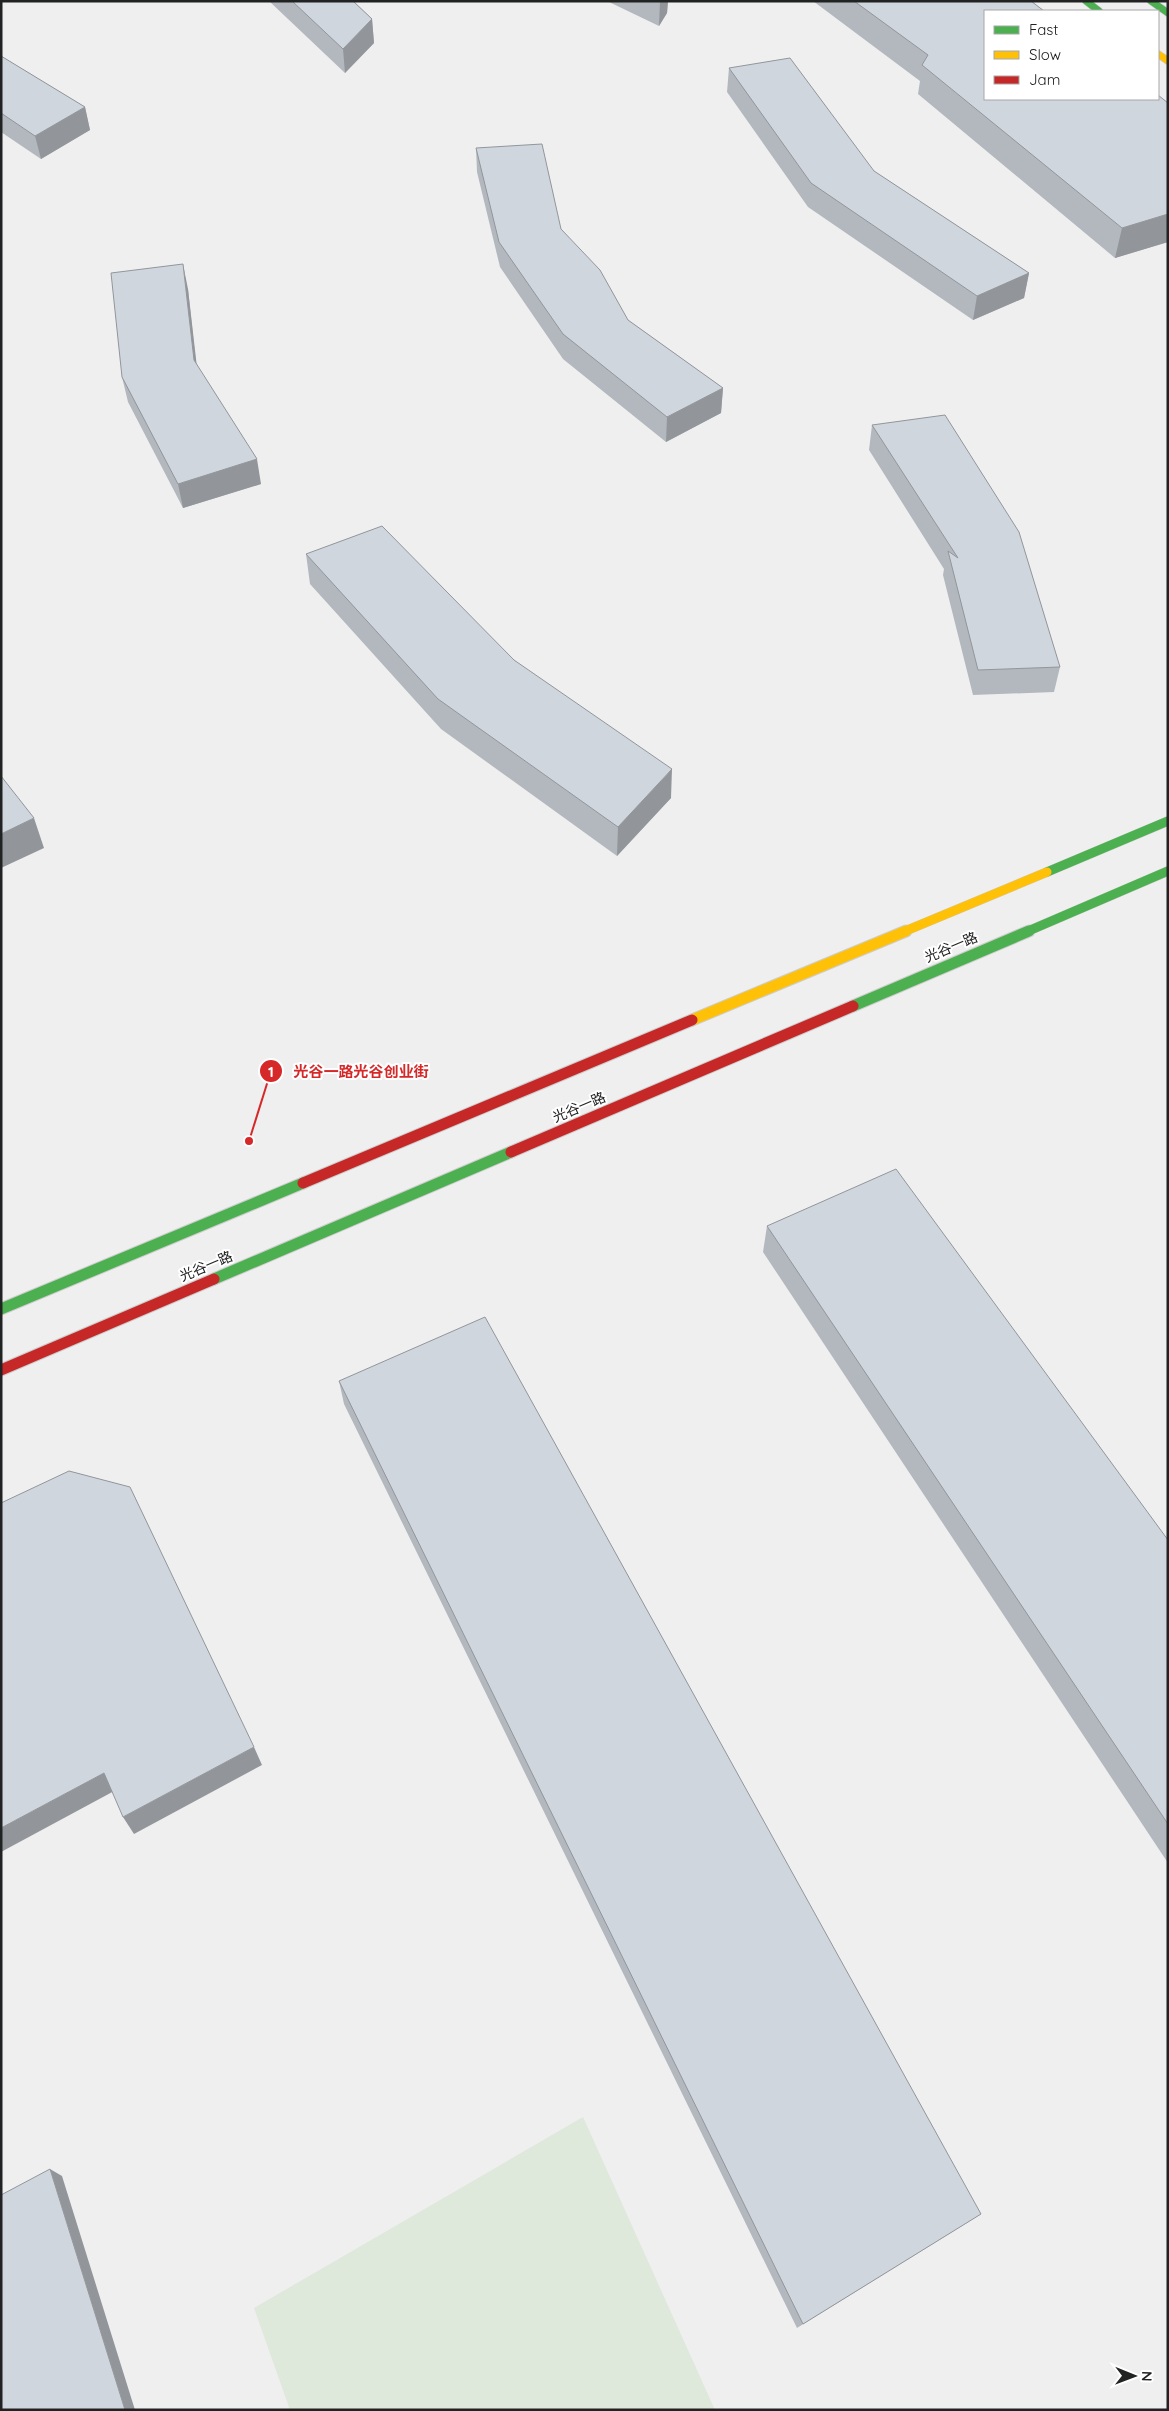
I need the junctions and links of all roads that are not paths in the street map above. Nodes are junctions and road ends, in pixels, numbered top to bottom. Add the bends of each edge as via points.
1 (1086, 1) edge
2 (1151, 1) edge
3 (1098, 10) edge
4 (1168, 13) edge
5 (1168, 821) edge
6 (1168, 871) edge
7 (1, 1309) edge
8 (1, 1370) edge

1 - 3 main road
2 - 4 main road
5 - 7 main road
6 - 8 main road, 光谷一路

